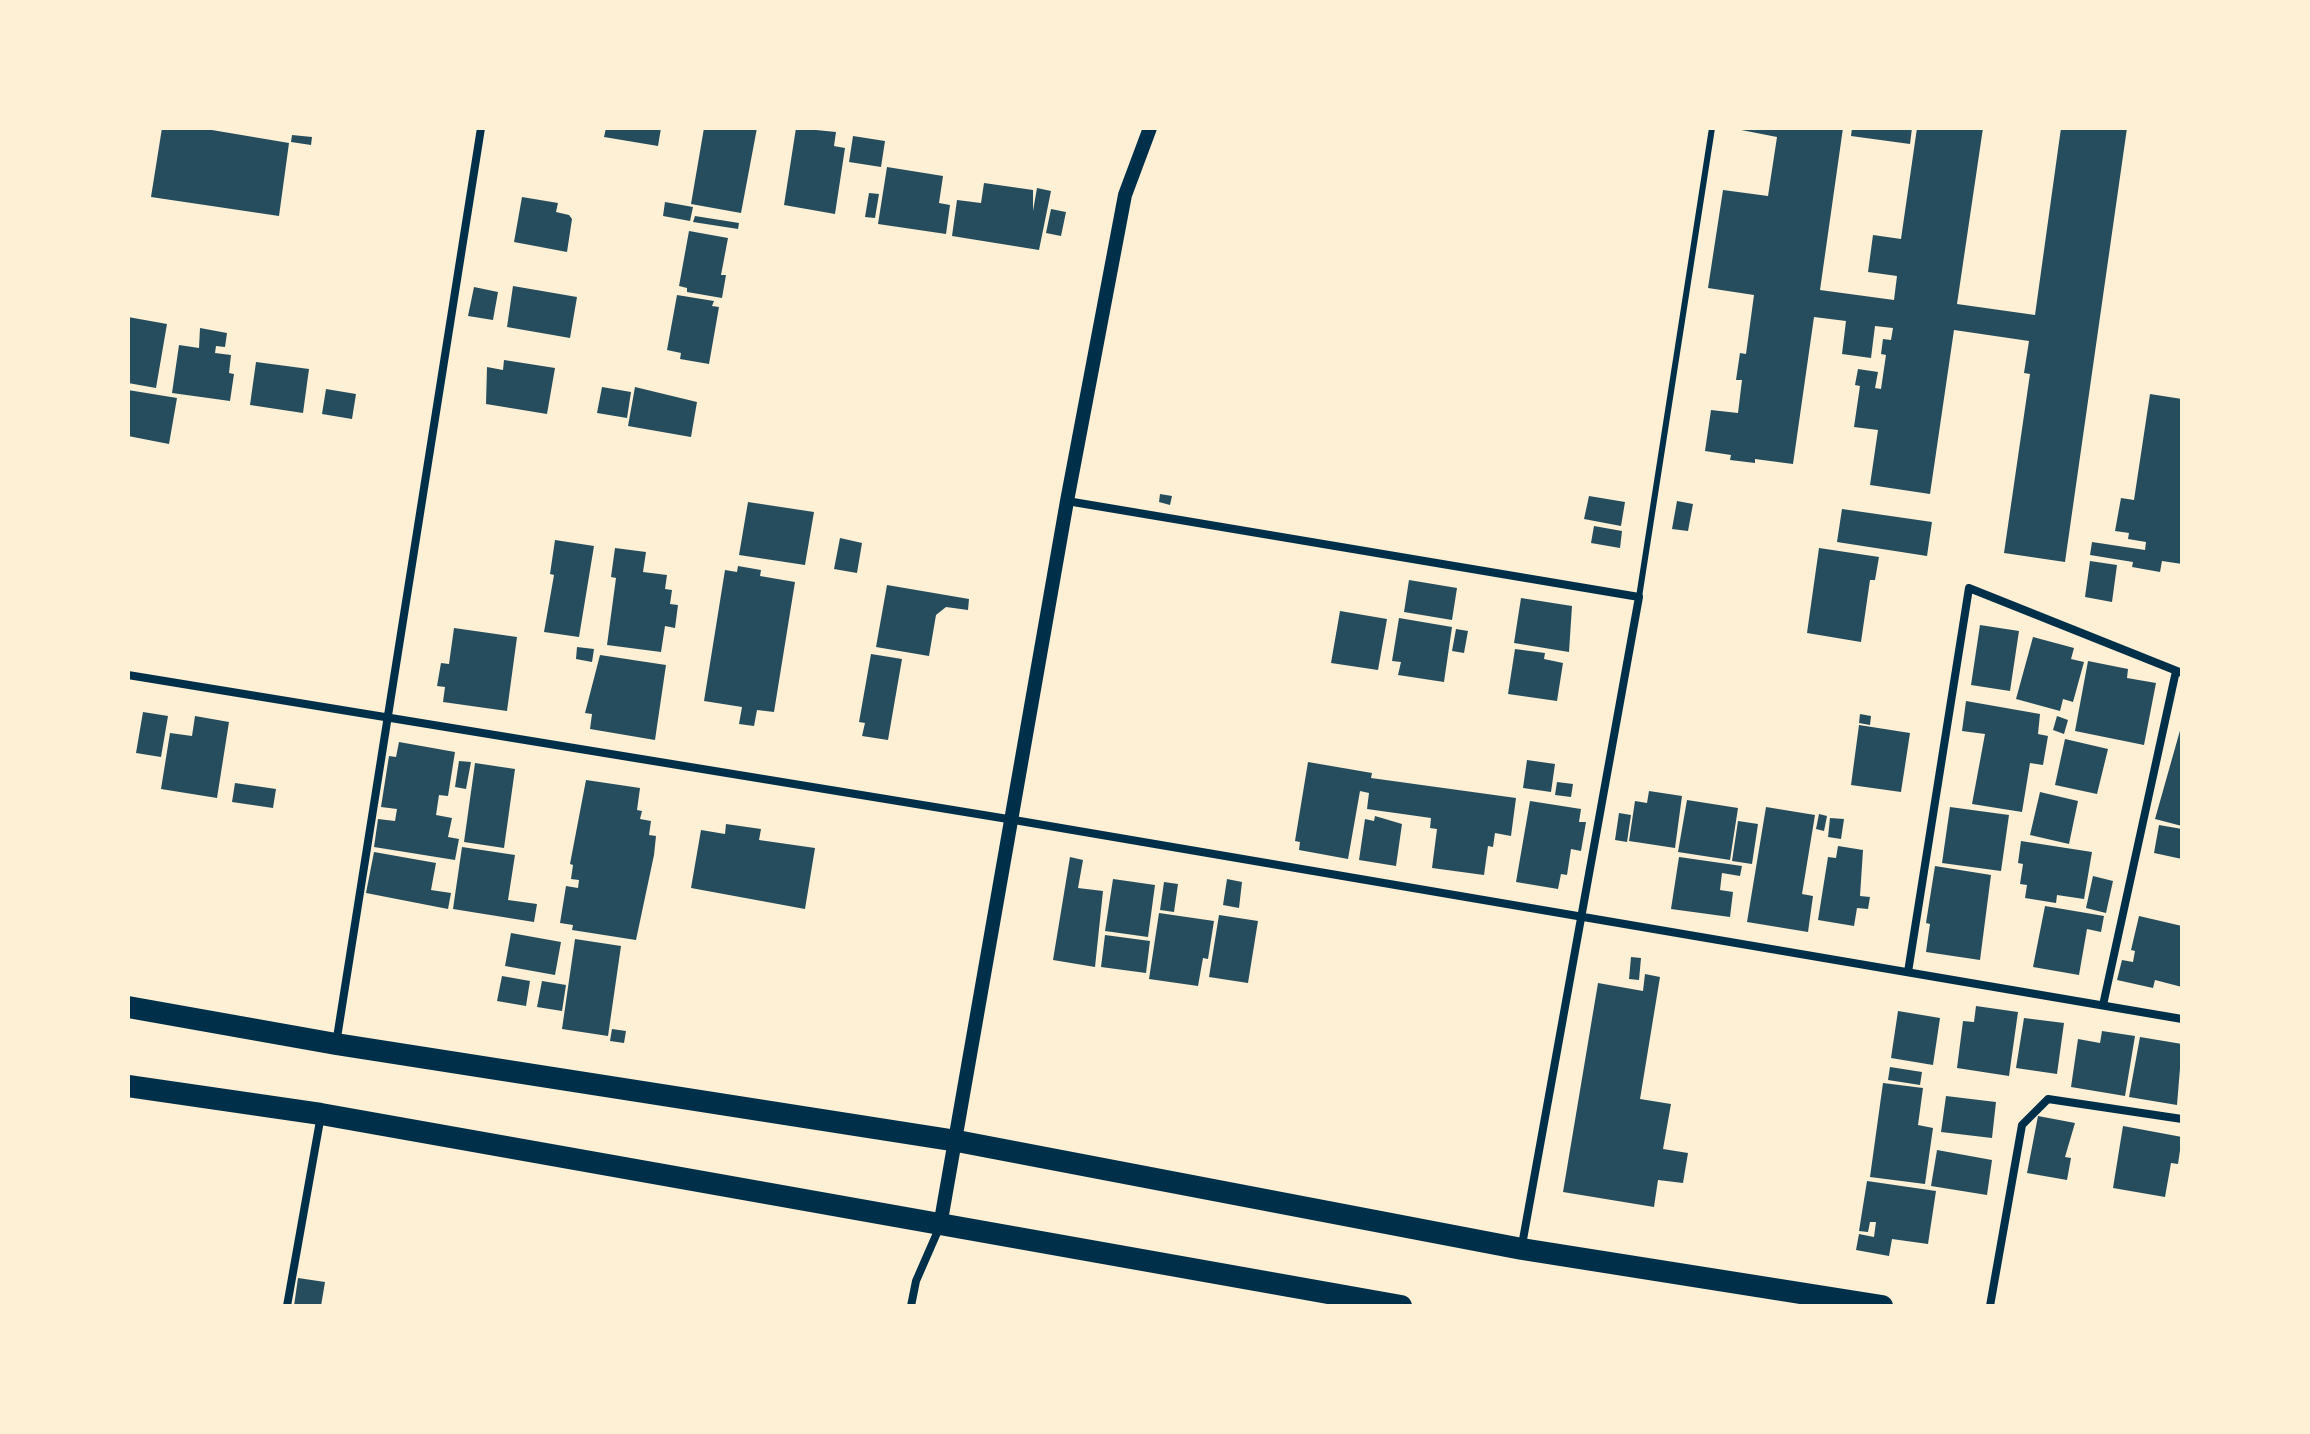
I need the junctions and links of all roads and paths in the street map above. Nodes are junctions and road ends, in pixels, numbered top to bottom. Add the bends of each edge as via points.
1 (481, 128) edge
2 (1150, 128) edge
3 (1712, 128) edge
4 (1067, 501) junction
5 (1639, 597) junction
6 (2179, 672) edge
7 (128, 675) edge
8 (387, 719) junction
9 (1014, 820) junction
10 (1582, 917) junction
11 (1908, 972) junction
12 (2103, 1005) junction
13 (128, 1007) edge
14 (2182, 1019) edge
15 (336, 1044) junction
16 (128, 1086) edge
17 (321, 1114) junction
18 (2182, 1119) edge
19 (957, 1141) junction
20 (940, 1226) junction
21 (1522, 1249) junction
22 (287, 1306) edge
23 (911, 1306) edge
24 (1401, 1306) edge
25 (1882, 1306) edge
26 (1990, 1306) edge

1 - 8 street
2 - 4 street via 1125,195
3 - 5 lane
4 - 5 street
4 - 9 street
5 - 10 street
6 - 11 street via 1969,588
6 - 12 street
7 - 8 street
8 - 9 street
8 - 15 street
9 - 10 street
9 - 19 street
10 - 11 street
10 - 21 street
11 - 12 street
12 - 14 street
13 - 15 highway
15 - 19 highway
16 - 17 highway
17 - 20 highway
17 - 22 street
18 - 26 street via 2048,1099 2022,1125
19 - 20 street
19 - 21 highway
20 - 23 street
20 - 24 highway
21 - 25 highway

